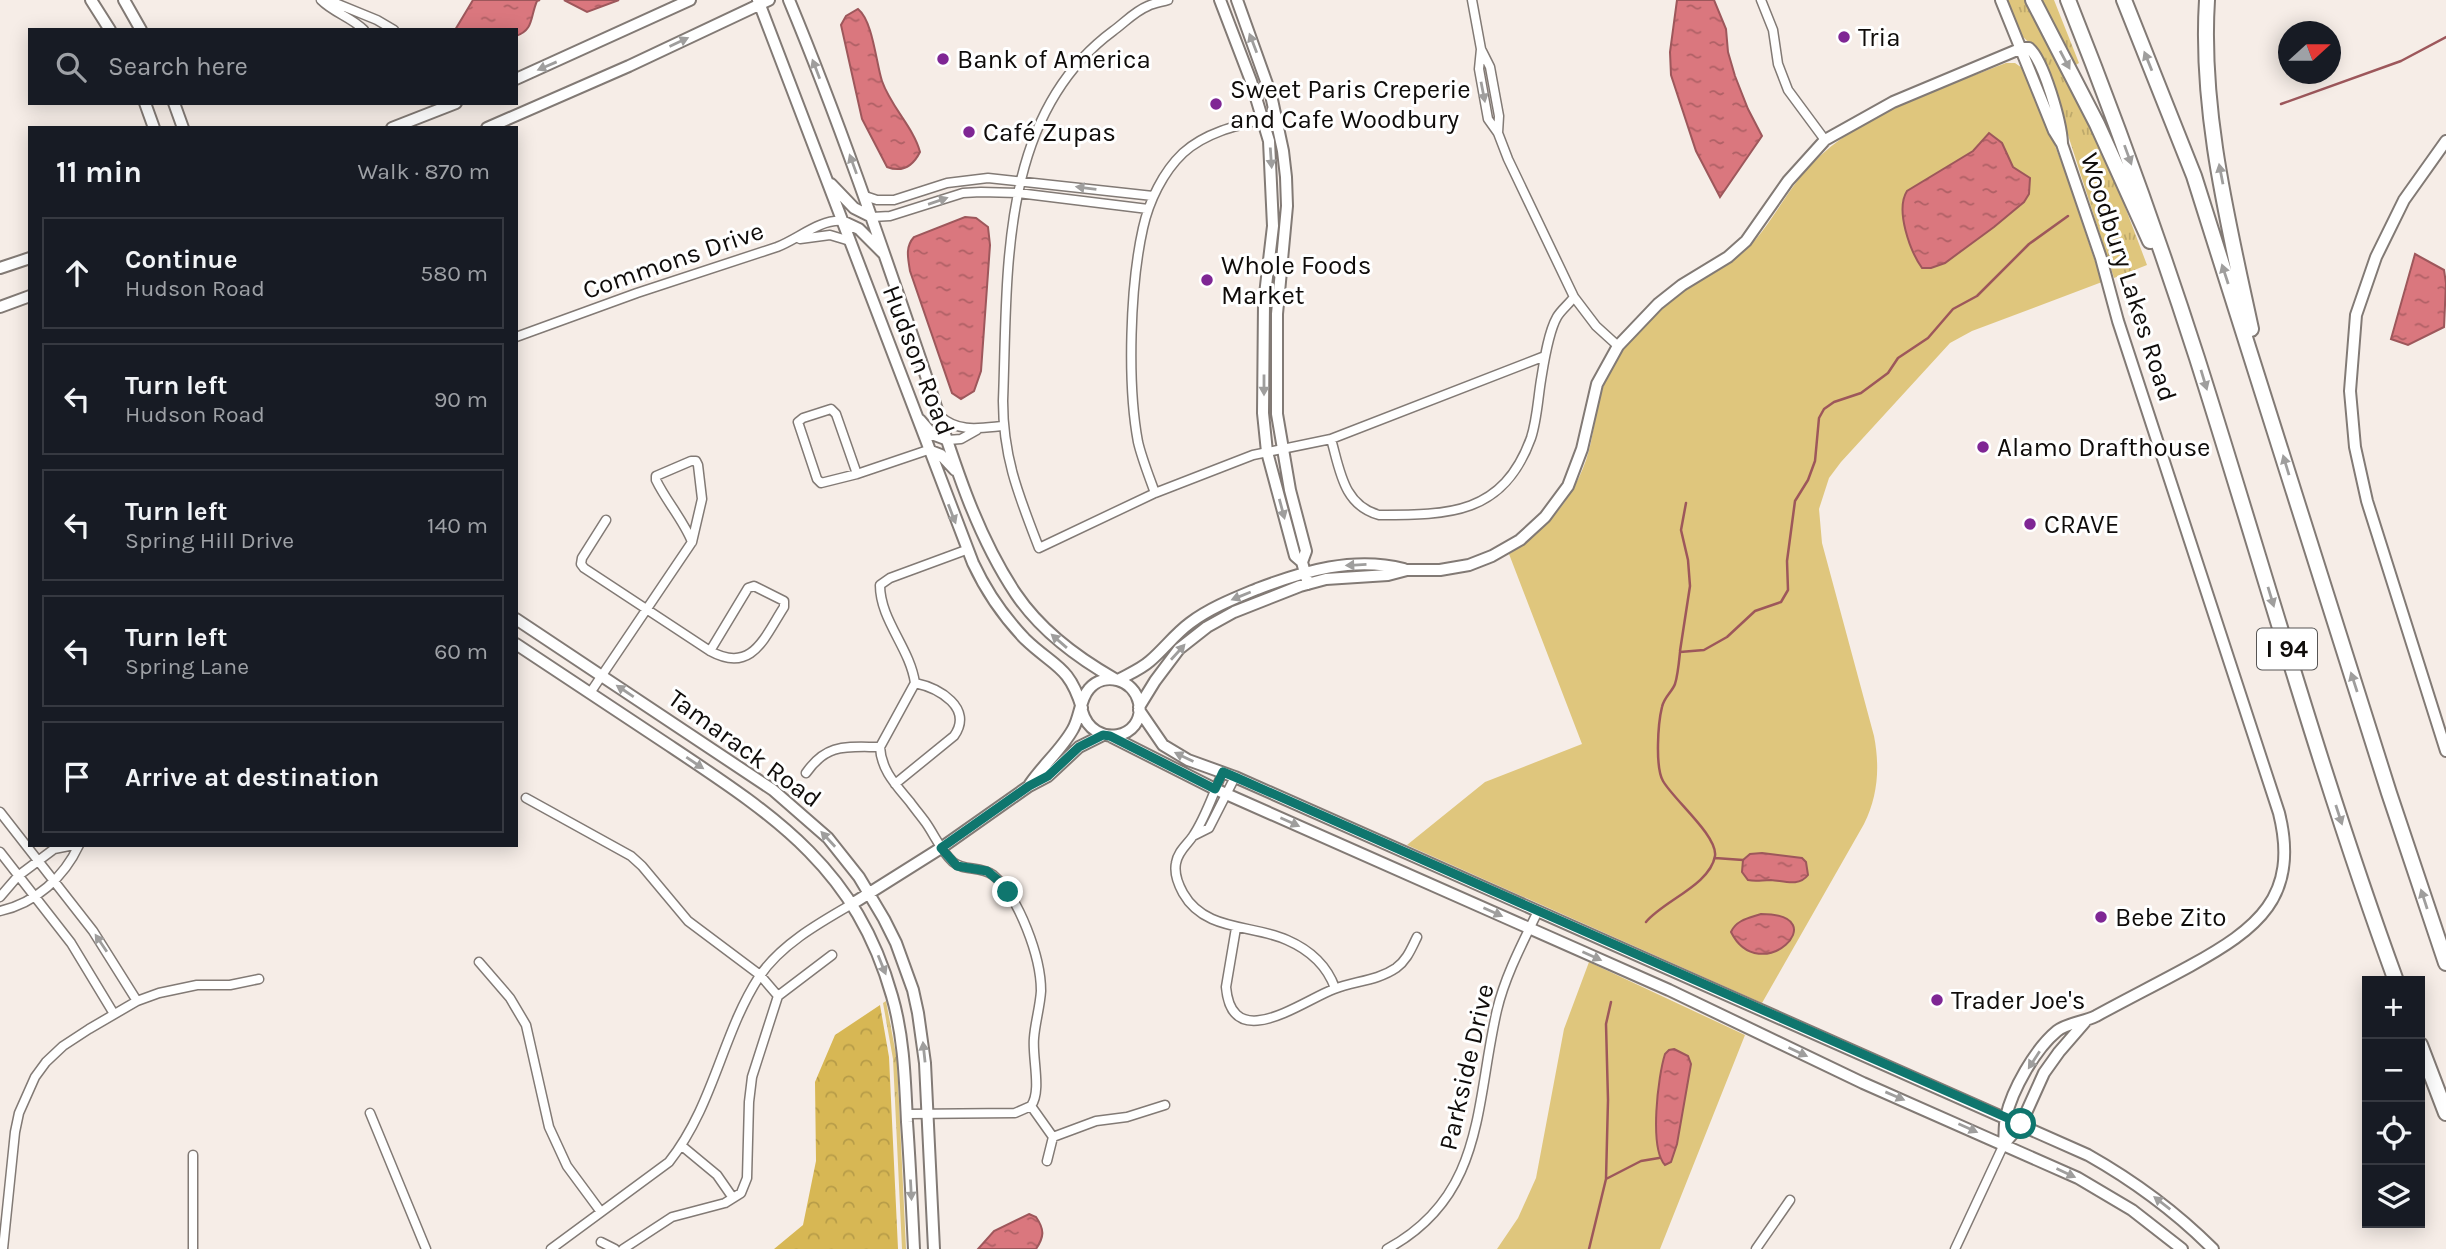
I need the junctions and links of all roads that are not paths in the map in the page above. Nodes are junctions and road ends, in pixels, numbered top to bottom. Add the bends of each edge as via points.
1 (91, 0) edge
2 (124, 0) edge
3 (321, 0) edge
4 (328, 0) edge
5 (690, 0) edge
6 (789, 0) edge
7 (1168, 0) edge
8 (1220, 0) edge
9 (1237, 0) edge
10 (1472, 0) edge
11 (1761, 0) edge
12 (2001, 0) edge
13 (2034, 0) edge
14 (2068, 0) edge
15 (2124, 0) edge
16 (2207, 0) edge
17 (762, 1) edge
18 (109, 28) edge
19 (140, 28) edge
20 (362, 28) edge
21 (391, 28) edge
22 (2022, 48) junction
23 (518, 78) edge
24 (146, 105) edge
25 (175, 105) edge
26 (451, 105) edge
27 (1276, 117) junction
28 (1264, 119) junction
29 (153, 126) edge
30 (182, 126) edge
31 (397, 126) edge
32 (492, 126) edge
33 (1825, 140) junction
34 (2446, 141) edge
35 (826, 180) junction
36 (1021, 181) junction
37 (1018, 193) junction
38 (865, 195) junction
39 (1153, 196) junction
40 (1148, 209) junction
41 (872, 217) junction
42 (842, 221) junction
43 (797, 239) junction
44 (850, 241) junction
45 (885, 255) junction
46 (28, 259) edge
47 (0, 268) edge
48 (28, 297) edge
49 (1574, 297) junction
50 (0, 307) edge
51 (2183, 315) junction
52 (518, 336) edge
53 (1618, 346) junction
54 (1545, 356) junction
55 (2269, 409) junction
56 (914, 412) junction
57 (940, 416) junction
58 (1003, 426) junction
59 (978, 429) junction
60 (1331, 439) junction
61 (948, 440) junction
62 (1282, 449) junction
63 (928, 450) junction
64 (1267, 452) junction
65 (857, 474) junction
66 (961, 478) junction
67 (1155, 493) junction
68 (606, 520) dead end
69 (692, 542) junction
70 (967, 550) junction
71 (1305, 573) junction
72 (646, 609) junction
73 (518, 620) edge
74 (518, 644) edge
75 (710, 651) junction
76 (602, 676) junction
77 (1116, 680) junction
78 (915, 683) junction
79 (590, 693) junction
80 (1082, 709) junction
81 (1139, 709) junction
82 (1107, 736) junction
83 (880, 747) junction
84 (2446, 751) edge
85 (1223, 772) junction
86 (806, 773) dead end
87 (1235, 777) junction
88 (895, 784) junction
89 (1029, 786) junction
90 (1215, 789) junction
91 (1227, 795) junction
92 (526, 798) dead end
93 (0, 811) edge
94 (1193, 836) junction
95 (28, 846) edge
96 (29, 847) edge
97 (64, 847) edge
98 (78, 847) edge
99 (941, 848) junction
100 (0, 852) edge
101 (39, 860) junction
102 (18, 876) junction
103 (54, 881) junction
104 (869, 893) junction
105 (0, 897) edge
106 (34, 897) junction
107 (852, 904) junction
108 (0, 911) edge
109 (1538, 911) junction
110 (1236, 928) junction
111 (1530, 928) junction
112 (1417, 937) dead end
113 (832, 955) dead end
114 (479, 962) dead end
115 (2446, 963) edge
116 (760, 975) junction
117 (2394, 976) edge
118 (259, 979) dead end
119 (1335, 988) junction
120 (778, 996) junction
121 (137, 1001) junction
122 (114, 1014) junction
123 (2086, 1021) junction
124 (2425, 1058) edge
125 (1166, 1105) dead end
126 (1031, 1106) junction
127 (370, 1112) dead end
128 (2446, 1113) edge
129 (907, 1114) junction
130 (928, 1115) junction
131 (2006, 1117) junction
132 (2021, 1124) junction
133 (1053, 1137) junction
134 (2004, 1144) junction
135 (682, 1146) junction
136 (193, 1155) dead end
137 (1048, 1161) dead end
138 (733, 1198) junction
139 (1790, 1200) dead end
140 (601, 1212) junction
141 (601, 1241) dead end
142 (4, 1249) edge
143 (193, 1249) edge
144 (426, 1249) edge
145 (551, 1249) edge
146 (615, 1249) edge
147 (623, 1249) edge
148 (914, 1249) edge
149 (934, 1249) edge
150 (1387, 1249) edge
151 (1756, 1249) edge
152 (1955, 1249) edge
153 (2182, 1249) edge
154 (2213, 1249) edge

1 - 18 street
2 - 19 street
3 - 20 street
4 - 21 street
5 -> 23 street
38 -> 6 street, Hudson Road
7 - 36 street via 1147,6 1095,44 1063,82 1039,120
8 - 28 street
27 -> 9 street
10 - 49 street via 1481,49 1490,66 1498,133
11 - 33 street via 1788,90
12 - 22 street, Woodbury Lakes Road
13 -> 51 highway via 2098,124
14 -> 51 highway, I 94
55 -> 15 highway, I 94 via 2194,176
55 -> 16 highway via 2213,131
32 -> 17 street
17 - 35 street, Hudson Road
22 - 33 street via 1893,102
22 - 123 street, Woodbury Lakes Road via 2029,48 2037,58 2054,103 2062,144 2275,801 2286,851 2278,888 2247,932
24 - 29 street
25 - 30 street
26 - 31 street
27 - 28 street
27 - 62 street via 1287,205 1277,314 1277,414
28 - 39 street via 1199,140 1174,163
28 -> 64 street via 1273,198 1264,303
33 - 53 street via 1788,181 1746,241 1658,304
34 - 84 street via 2404,200 2376,257 2356,314 2350,391 2355,447 2367,501
35 - 41 street via 854,208
35 - 42 street, Hudson Road
36 - 37 street
36 - 38 street via 970,179 897,199
39 -> 36 street
37 - 40 street
41 -> 37 street via 887,217 963,193
37 - 58 street via 1009,252
38 - 41 street, Hudson Road
39 - 40 street
40 - 67 street via 1135,287 1133,377 1139,444
41 - 45 street, Hudson Road
42 - 43 street, Commons Drive via 817,226
42 - 44 street, Hudson Road
42 - 45 street via 859,229
43 - 44 street via 831,235
43 - 52 street, Commons Drive
44 - 56 street, Hudson Road
45 - 57 street, Hudson Road
46 - 47 street
48 - 50 street
49 - 53 street
49 - 54 street via 1557,317
51 -> 117 highway, I 94 via 2330,787
53 - 71 street via 1597,384 1574,475 1545,517 1520,540 1481,561 1448,569 1326,579
54 - 60 street
54 - 60 street via 1532,436 1520,461 1500,487 1465,508 1424,514 1368,512 1345,490
115 -> 55 highway, I 94
56 - 61 street via 932,434
56 - 63 street, Hudson Road
57 - 59 street via 955,426
57 - 61 street, Hudson Road
58 - 59 street
58 - 67 street via 1013,479 1039,548
59 - 61 street via 961,439
60 - 62 street
61 - 66 street, Hudson Road
62 - 64 street
62 - 71 street via 1306,551
63 - 65 street
63 - 66 street via 943,456
63 -> 70 street, Hudson Road
64 - 67 street
64 -> 71 street via 1295,556
65 - 65 street via 821,483 797,422 831,409
77 -> 66 street, Hudson Road via 1067,648 1027,609 995,558
68 - 72 street via 582,564
69 - 69 street via 656,476 696,461 702,499
69 - 72 street
70 - 78 street via 880,584
70 - 80 street, Hudson Road via 999,608 1068,675
71 -> 77 street via 1209,610 1148,663
81 -> 71 street via 1154,681 1200,632
72 - 75 street
72 - 76 street
73 - 76 street, Tamarack Road
74 - 79 street, Tamarack Road
75 - 75 street via 748,588 754,586 784,601 750,655 724,659
76 - 79 street
104 -> 76 street, Tamarack Road via 828,838 792,804
77 - 80 street via 1095,684 1085,694
77 - 81 street via 1133,690
78 - 83 street
78 - 88 street via 952,700 959,710 959,729
79 -> 107 street, Tamarack Road via 778,820 813,853
80 - 82 street via 1089,726
80 - 89 street via 1069,736
81 - 82 street via 1130,729
85 -> 81 street via 1163,745
82 - 89 street via 1073,751 1048,776
82 - 90 street
83 - 86 street via 834,749 816,759
83 - 88 street via 880,758
85 - 87 street
85 - 90 street
87 - 91 street
87 - 109 street
88 - 99 street
89 - 99 street
90 - 91 street
90 - 94 street
91 - 94 street via 1209,828
91 -> 111 street
92 - 116 street via 631,856 688,921
93 - 95 street
94 - 110 street via 1176,860 1180,888 1198,913
96 - 101 street
97 - 101 street
98 - 103 street via 70,865
99 - 104 street
99 - 126 street via 957,866 987,871 999,881 1028,933 1041,993 1034,1039 1036,1099
100 - 102 street
101 - 102 street
101 - 103 street
102 - 105 street
102 - 106 street
103 - 106 street
121 -> 103 street via 106,950
104 - 107 street
130 -> 104 street, Tamarack Road via 922,1035 913,990
106 - 108 street
106 - 122 street via 79,955
107 - 116 street via 798,937
107 -> 129 street, Tamarack Road via 893,997 902,1042
109 - 111 street, Parkside Drive
109 - 131 street
110 - 119 street via 1273,935 1302,948 1329,972
110 - 119 street via 1226,996 1245,1019 1256,1022 1277,1017
111 -> 134 street
111 - 150 street, Parkside Drive via 1497,1008 1474,1137 1463,1168 1435,1212 1415,1232
112 - 119 street via 1396,968
113 - 120 street
114 - 140 street via 522,1017 556,1145
116 - 120 street
116 - 135 street
118 - 121 street via 197,985
120 - 138 street via 752,1077 747,1178 741,1193
121 - 122 street
122 - 142 street via 63,1046 46,1062 26,1095 15,1132
123 -> 131 street, Woodbury Lakes Road via 2059,1029 2045,1044 2031,1062
123 - 132 street via 2044,1073
124 - 128 highway
125 - 133 street via 1096,1121
126 - 130 street via 1015,1113
126 - 133 street
127 - 144 street
129 - 130 street
129 -> 148 street, Tamarack Road
130 - 149 street, Tamarack Road
131 - 132 street
131 - 134 street, Woodbury Lakes Road
132 - 134 street
154 -> 132 street via 2170,1209 2117,1171
133 - 137 street
134 - 152 street
134 -> 153 street via 2106,1192
135 - 138 street via 717,1175
135 - 140 street via 669,1162
136 - 143 street
138 - 147 street via 673,1217
139 - 151 street
140 - 145 street
141 - 146 street

